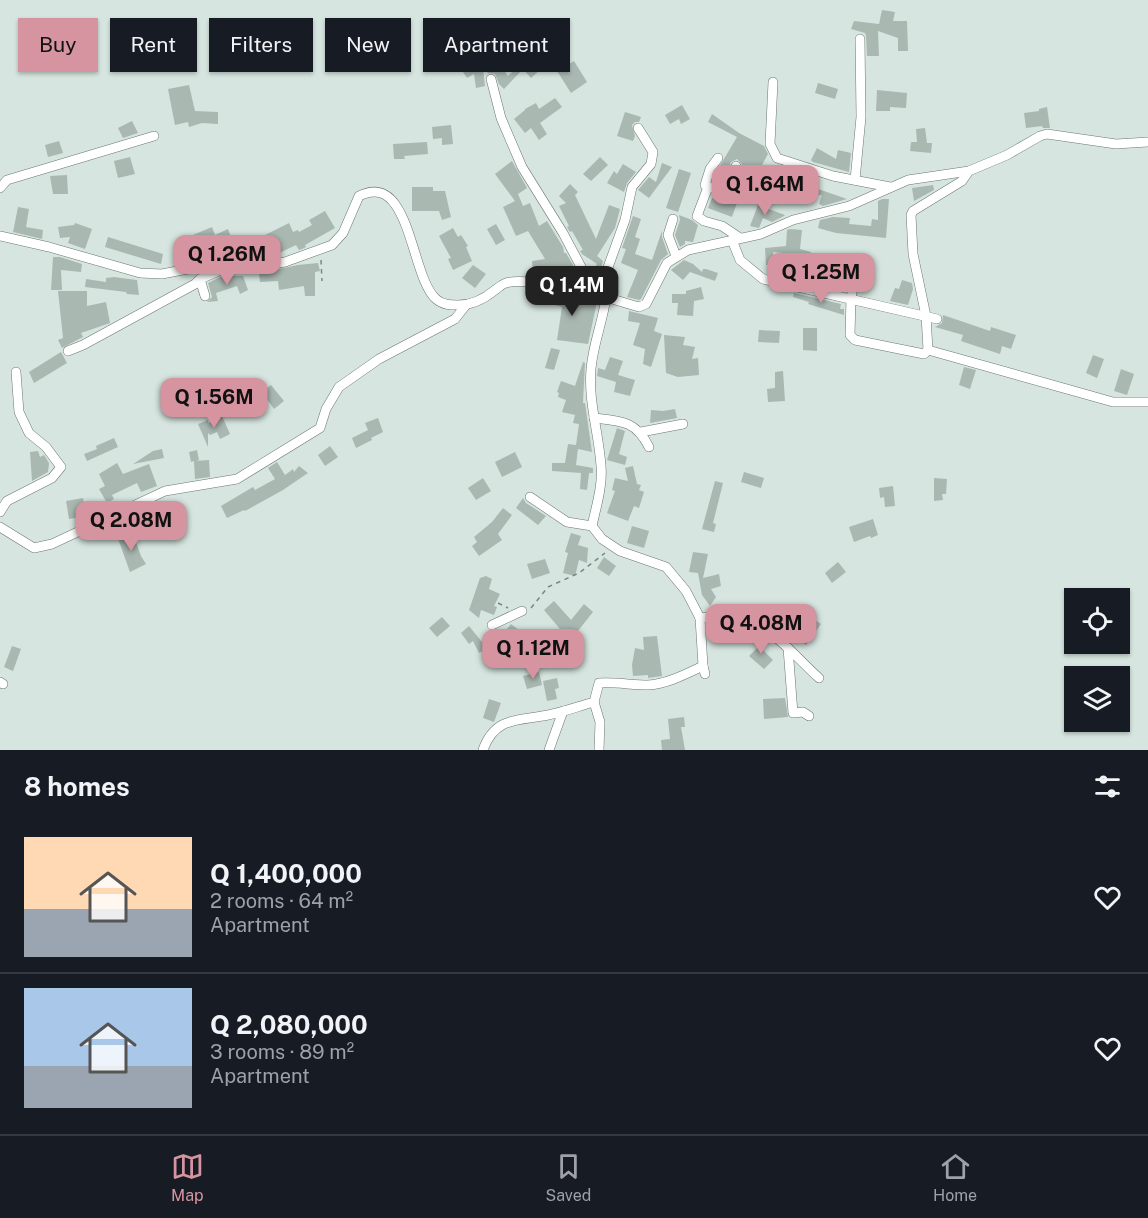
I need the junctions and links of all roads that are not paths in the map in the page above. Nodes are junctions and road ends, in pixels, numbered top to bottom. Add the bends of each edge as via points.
1 (860, 39) dead end
2 (491, 79) road end
3 (773, 82) dead end
4 (638, 128) dead end
5 (154, 136) dead end
6 (1148, 142) edge
7 (718, 158) dead end
8 (736, 166) dead end
9 (969, 171) junction
10 (855, 180) junction
11 (708, 187) junction
12 (891, 187) junction
13 (0, 188) edge
14 (673, 219) dead end
15 (0, 236) edge
16 (736, 239) junction
17 (676, 256) junction
18 (221, 270) junction
19 (856, 272) dead end
20 (200, 279) junction
21 (205, 296) dead end
22 (606, 297) junction
23 (851, 298) junction
24 (466, 305) junction
25 (926, 316) junction
26 (937, 319) dead end
27 (928, 350) junction
28 (68, 351) dead end
29 (16, 372) dead end
30 (1148, 402) edge
31 (594, 418) junction
32 (683, 424) dead end
33 (641, 432) junction
34 (649, 447) dead end
35 (530, 497) dead end
36 (0, 512) edge
37 (592, 526) junction
38 (0, 527) edge
39 (522, 611) road end
40 (700, 618) junction
41 (492, 625) dead end
42 (788, 648) junction
43 (819, 678) dead end
44 (594, 702) junction
45 (563, 711) junction
46 (809, 716) dead end
47 (483, 750) edge
48 (549, 750) edge
49 (599, 750) edge

1 - 10 street via 861,117
2 - 22 street via 501,118 522,167 588,280
3 - 10 street via 770,144 777,158
4 - 22 street via 653,152 651,164 632,187 625,220 602,284
5 - 13 street via 7,180
6 - 9 street via 1116,144 1047,134
7 - 11 street via 710,169 705,185
8 - 11 street via 729,192
9 - 12 street via 908,180
9 - 25 street via 962,182 911,215
10 - 12 street
11 - 16 street via 697,216 722,226
12 - 16 street via 849,207
14 - 17 street via 668,235
15 - 18 street via 140,273 162,274 193,268
16 - 17 street
16 - 23 street via 740,260 762,279
17 - 22 street via 667,263 643,306
18 - 20 street
18 - 24 street via 285,262 332,245 343,233 359,196 375,192 397,204 431,293 446,305
19 - 23 street
20 - 21 street
20 - 28 street
22 - 24 street via 545,282 520,281 504,283 478,302
22 - 31 street via 591,370
23 - 25 street
23 - 27 street via 851,338 924,354
24 - 38 street via 455,319 379,359 339,387 320,428 237,479 165,491 52,544 34,548
25 - 26 street
25 - 27 street
27 - 30 street via 1113,402
29 - 36 street via 19,412 29,433 61,467 52,478 7,501
31 - 33 street via 620,421
31 - 37 street via 602,469
32 - 33 street
33 - 34 street
35 - 37 street via 567,522
37 - 40 street via 613,547 666,567 686,591
39 - 41 street
40 - 42 street via 729,615 752,622
40 - 44 street via 704,670 649,685 599,682
42 - 43 street
42 - 46 street via 793,713
44 - 45 street
44 - 49 street via 600,722
45 - 47 street via 514,720 492,732
45 - 48 street

